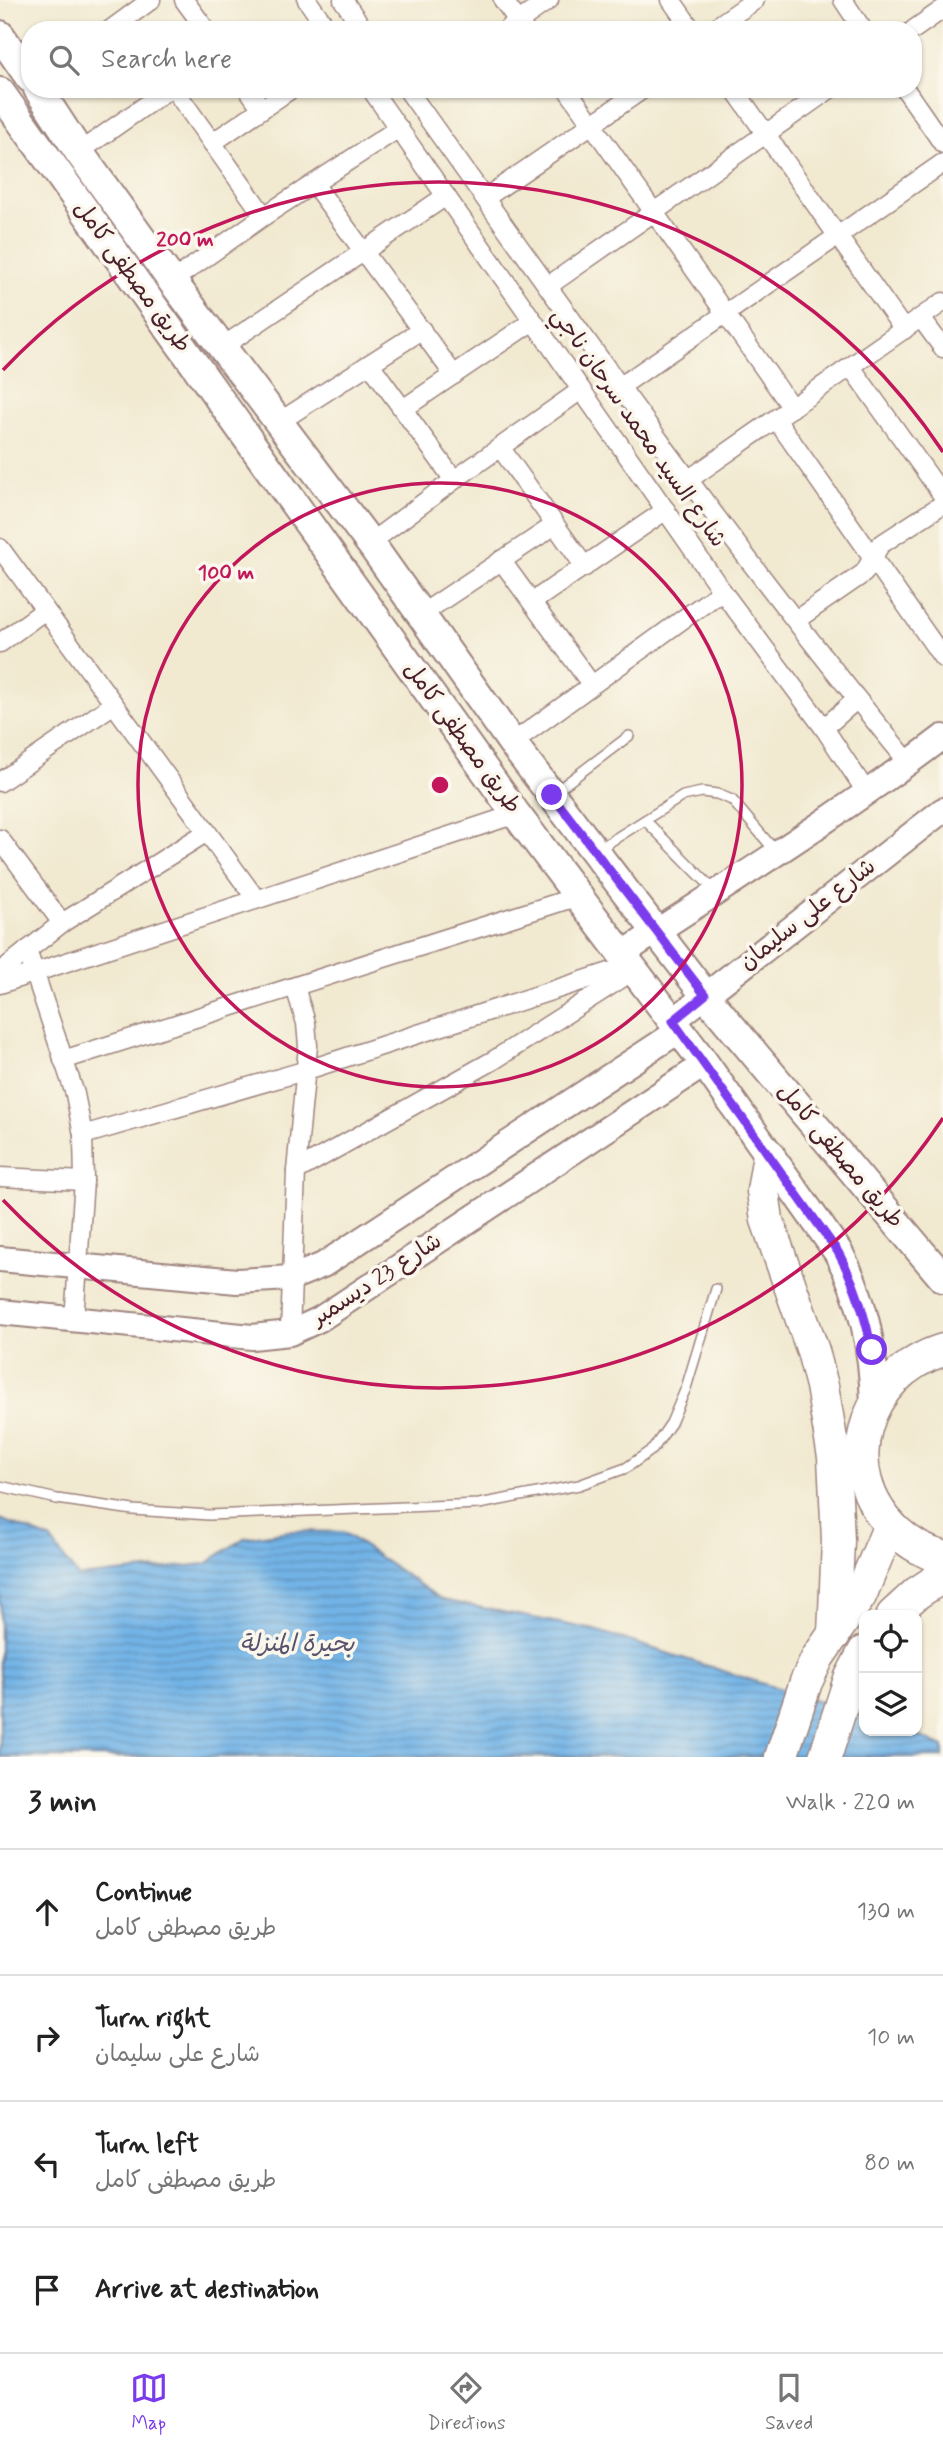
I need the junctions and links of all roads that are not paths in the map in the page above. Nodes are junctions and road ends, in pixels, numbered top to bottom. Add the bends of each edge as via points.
1 (151, 0) edge
2 (184, 0) edge
3 (307, 0) edge
4 (343, 0) edge
5 (503, 0) edge
6 (549, 0) edge
7 (671, 0) edge
8 (755, 0) edge
9 (843, 0) edge
10 (943, 9) edge
11 (122, 21) edge
12 (199, 21) edge
13 (322, 21) edge
14 (358, 21) edge
15 (513, 21) edge
16 (523, 21) edge
17 (686, 21) edge
18 (725, 21) edge
19 (857, 21) edge
20 (922, 24) edge
21 (0, 36) edge
22 (21, 65) edge
23 (44, 98) edge
24 (158, 98) edge
25 (178, 98) edge
26 (255, 98) edge
27 (277, 98) edge
28 (377, 98) edge
29 (419, 98) edge
30 (573, 98) edge
31 (630, 98) edge
32 (740, 98) edge
33 (817, 98) edge
34 (911, 98) edge
35 (3, 103) edge
36 (262, 108) junction
37 (592, 125) junction
38 (399, 128) junction
39 (766, 134) junction
40 (212, 143) junction
41 (943, 144) edge
42 (79, 152) junction
43 (943, 163) edge
44 (314, 184) junction
45 (446, 196) junction
46 (485, 198) junction
47 (654, 212) junction
48 (264, 216) junction
49 (838, 236) junction
50 (363, 250) junction
51 (172, 281) junction
52 (548, 286) junction
53 (943, 302) edge
54 (725, 314) junction
55 (921, 318) junction
56 (533, 321) junction
57 (422, 330) junction
58 (904, 330) junction
59 (222, 347) junction
60 (943, 348) edge
61 (370, 364) junction
62 (850, 367) junction
63 (454, 375) junction
64 (621, 386) junction
65 (581, 390) junction
66 (792, 408) junction
67 (403, 410) junction
68 (776, 419) junction
69 (279, 422) junction
70 (500, 447) junction
71 (454, 480) junction
72 (688, 480) junction
73 (943, 496) edge
74 (943, 504) edge
75 (666, 510) junction
76 (555, 525) junction
77 (370, 543) junction
78 (0, 548) edge
79 (873, 558) junction
80 (501, 559) junction
81 (584, 566) junction
82 (722, 591) junction
83 (532, 602) junction
84 (45, 610) junction
85 (420, 615) junction
86 (796, 620) junction
87 (0, 643) edge
88 (943, 658) edge
89 (591, 684) junction
90 (857, 699) junction
91 (114, 704) junction
92 (824, 728) junction
93 (628, 736) dead end
94 (943, 737) edge
95 (512, 743) junction
96 (909, 763) junction
97 (0, 782) edge
98 (867, 793) junction
99 (552, 795) junction
100 (943, 810) edge
101 (516, 814) junction
102 (645, 820) junction
103 (207, 832) junction
104 (0, 839) edge
105 (596, 851) junction
106 (777, 853) junction
107 (716, 893) junction
108 (579, 896) junction
109 (256, 900) junction
110 (62, 923) junction
111 (656, 932) junction
112 (27, 950) junction
113 (629, 963) junction
114 (0, 972) edge
115 (34, 974) junction
116 (0, 984) edge
117 (295, 987) junction
118 (705, 995) junction
119 (676, 1026) junction
120 (63, 1060) junction
121 (705, 1064) junction
122 (307, 1070) junction
123 (83, 1135) junction
124 (769, 1154) junction
125 (296, 1171) junction
126 (0, 1177) edge
127 (84, 1181) junction
128 (0, 1259) edge
129 (79, 1267) junction
130 (291, 1278) junction
131 (943, 1278) edge
132 (716, 1289) dead end
133 (0, 1312) edge
134 (74, 1320) junction
135 (290, 1333) junction
136 (943, 1350) edge
137 (875, 1403) junction
138 (0, 1486) edge
139 (890, 1525) junction
140 (943, 1558) edge
141 (943, 1576) edge
142 (898, 1610) edge
143 (834, 1634) junction
144 (857, 1666) edge
145 (781, 1757) edge
146 (825, 1757) edge

1 - 11 street
2 - 12 street
3 - 13 street
4 - 14 street
5 - 15 street
6 - 16 street
7 - 17 street
8 - 18 street
9 - 19 street
10 - 20 street
21 - 22 main road
23 - 42 main road, طريق مصطفى كامل
24 - 42 street
25 - 40 street
26 - 36 street
27 - 36 street
28 - 38 street, شارع السيد محمد سرحان ناجي
29 - 46 street, شارع السيد محمد سرحان ناجي
30 - 37 street
31 - 37 street
32 - 39 street
33 - 39 street
34 - 41 street
35 - 101 main road, طريق مصطفى كامل
36 - 40 street
37 - 46 street
37 - 47 street
38 - 44 street
38 - 45 street, شارع السيد محمد سرحان ناجي
39 - 47 street
39 - 49 street
40 - 48 street
42 - 51 main road, طريق مصطفى كامل
43 - 49 street
44 - 48 street
44 - 50 street
45 - 50 street
45 - 56 street, شارع السيد محمد سرحان ناجي
46 - 52 street, شارع السيد محمد سرحان ناجي
47 - 52 street
47 - 54 street
48 - 51 street
49 - 54 street
49 - 58 street
50 - 57 street
50 - 59 street
51 - 59 main road, طريق مصطفى كامل
52 - 64 street, شارع السيد محمد سرحان ناجي
53 - 55 street
54 - 64 street
54 - 66 street
55 - 58 street
55 - 60 street
56 - 63 street
56 - 65 street, شارع السيد محمد سرحان ناجي
57 - 61 street
57 - 63 street
58 - 62 street
59 - 69 main road, طريق مصطفى كامل
61 - 67 street
61 - 69 street
62 - 66 street
62 - 73 street
63 - 67 street
64 - 72 street, شارع السيد محمد سرحان ناجي
65 - 70 street
65 - 75 street, شارع السيد محمد سرحان ناجي
66 - 68 street
67 - 71 street
68 - 72 street
68 - 79 street
69 - 77 main road, طريق مصطفى كامل
70 - 71 street
70 - 76 street
71 - 77 street
72 - 86 street, شارع السيد محمد سرحان ناجي
74 - 79 street via 880,545
75 - 81 street
75 - 82 street, شارع السيد محمد سرحان ناجي
76 - 80 street
76 - 81 street
77 - 85 main road, طريق مصطفى كامل
78 - 84 street
79 - 86 street via 864,573
79 - 88 street
80 - 83 street
80 - 85 street
81 - 83 street
82 - 89 street
82 - 92 street, شارع السيد محمد سرحان ناجي
83 - 89 street
84 - 87 street
84 - 91 street
85 - 95 main road, طريق مصطفى كامل
86 - 90 street, شارع السيد محمد سرحان ناجي
89 - 95 street
90 - 92 street
90 - 96 street, شارع السيد محمد سرحان ناجي
91 - 97 street
91 - 103 street
92 - 98 street, شارع السيد محمد سرحان ناجي
93 - 99 lane
94 - 96 street
95 - 99 main road, طريق مصطفى كامل
96 - 98 street
98 - 106 street
99 - 105 main road, طريق مصطفى كامل
100 - 118 street, شارع على سليمان
101 - 108 main road, طريق مصطفى كامل
101 - 109 street
102 - 105 lane
102 - 106 lane via 683,796 717,793 732,800
102 - 107 lane
103 - 109 street
103 - 110 street
104 - 110 street
105 - 111 main road, طريق مصطفى كامل
106 - 107 street
107 - 111 street
108 - 113 main road, طريق مصطفى كامل
108 - 117 street
109 - 115 street
110 - 112 street
111 - 113 street
111 - 118 main road, طريق مصطفى كامل
112 - 114 street
112 - 115 street
113 - 119 main road, طريق مصطفى كامل
113 - 122 street
113 - 125 street via 494,1060
115 - 116 street
115 - 120 street
117 - 120 street
117 - 122 street via 306,1023
118 - 119 street, شارع على سليمان
118 - 131 main road, طريق مصطفى كامل
119 - 121 main road, طريق مصطفى كامل
119 - 130 street, شارع 23 ديسمبر via 323,1265
120 - 123 street
121 - 124 main road, طريق مصطفى كامل
121 - 135 street, شارع 23 ديسمبر via 320,1319
122 - 123 street
122 - 125 street
123 - 127 street
124 - 137 main road, طريق مصطفى كامل via 852,1279 872,1350
124 - 143 highway via 764,1191 767,1220 813,1351 834,1457 838,1540
125 - 130 street
126 - 127 street
127 - 129 street
128 - 129 street, شارع 23 ديسمبر
129 - 130 street, شارع 23 ديسمبر via 237,1281
129 - 134 street
130 - 135 street
132 - 138 lane via 686,1388 653,1449 626,1468 579,1485 479,1504 209,1515 133,1510
133 - 134 street, شارع 23 ديسمبر
134 - 135 street, شارع 23 ديسمبر via 252,1337
136 - 137 highway via 898,1373
137 - 139 highway via 863,1457 870,1493
139 - 140 highway via 920,1549
139 - 143 highway via 860,1597
141 - 142 highway
143 - 145 highway via 806,1682
144 - 146 highway

